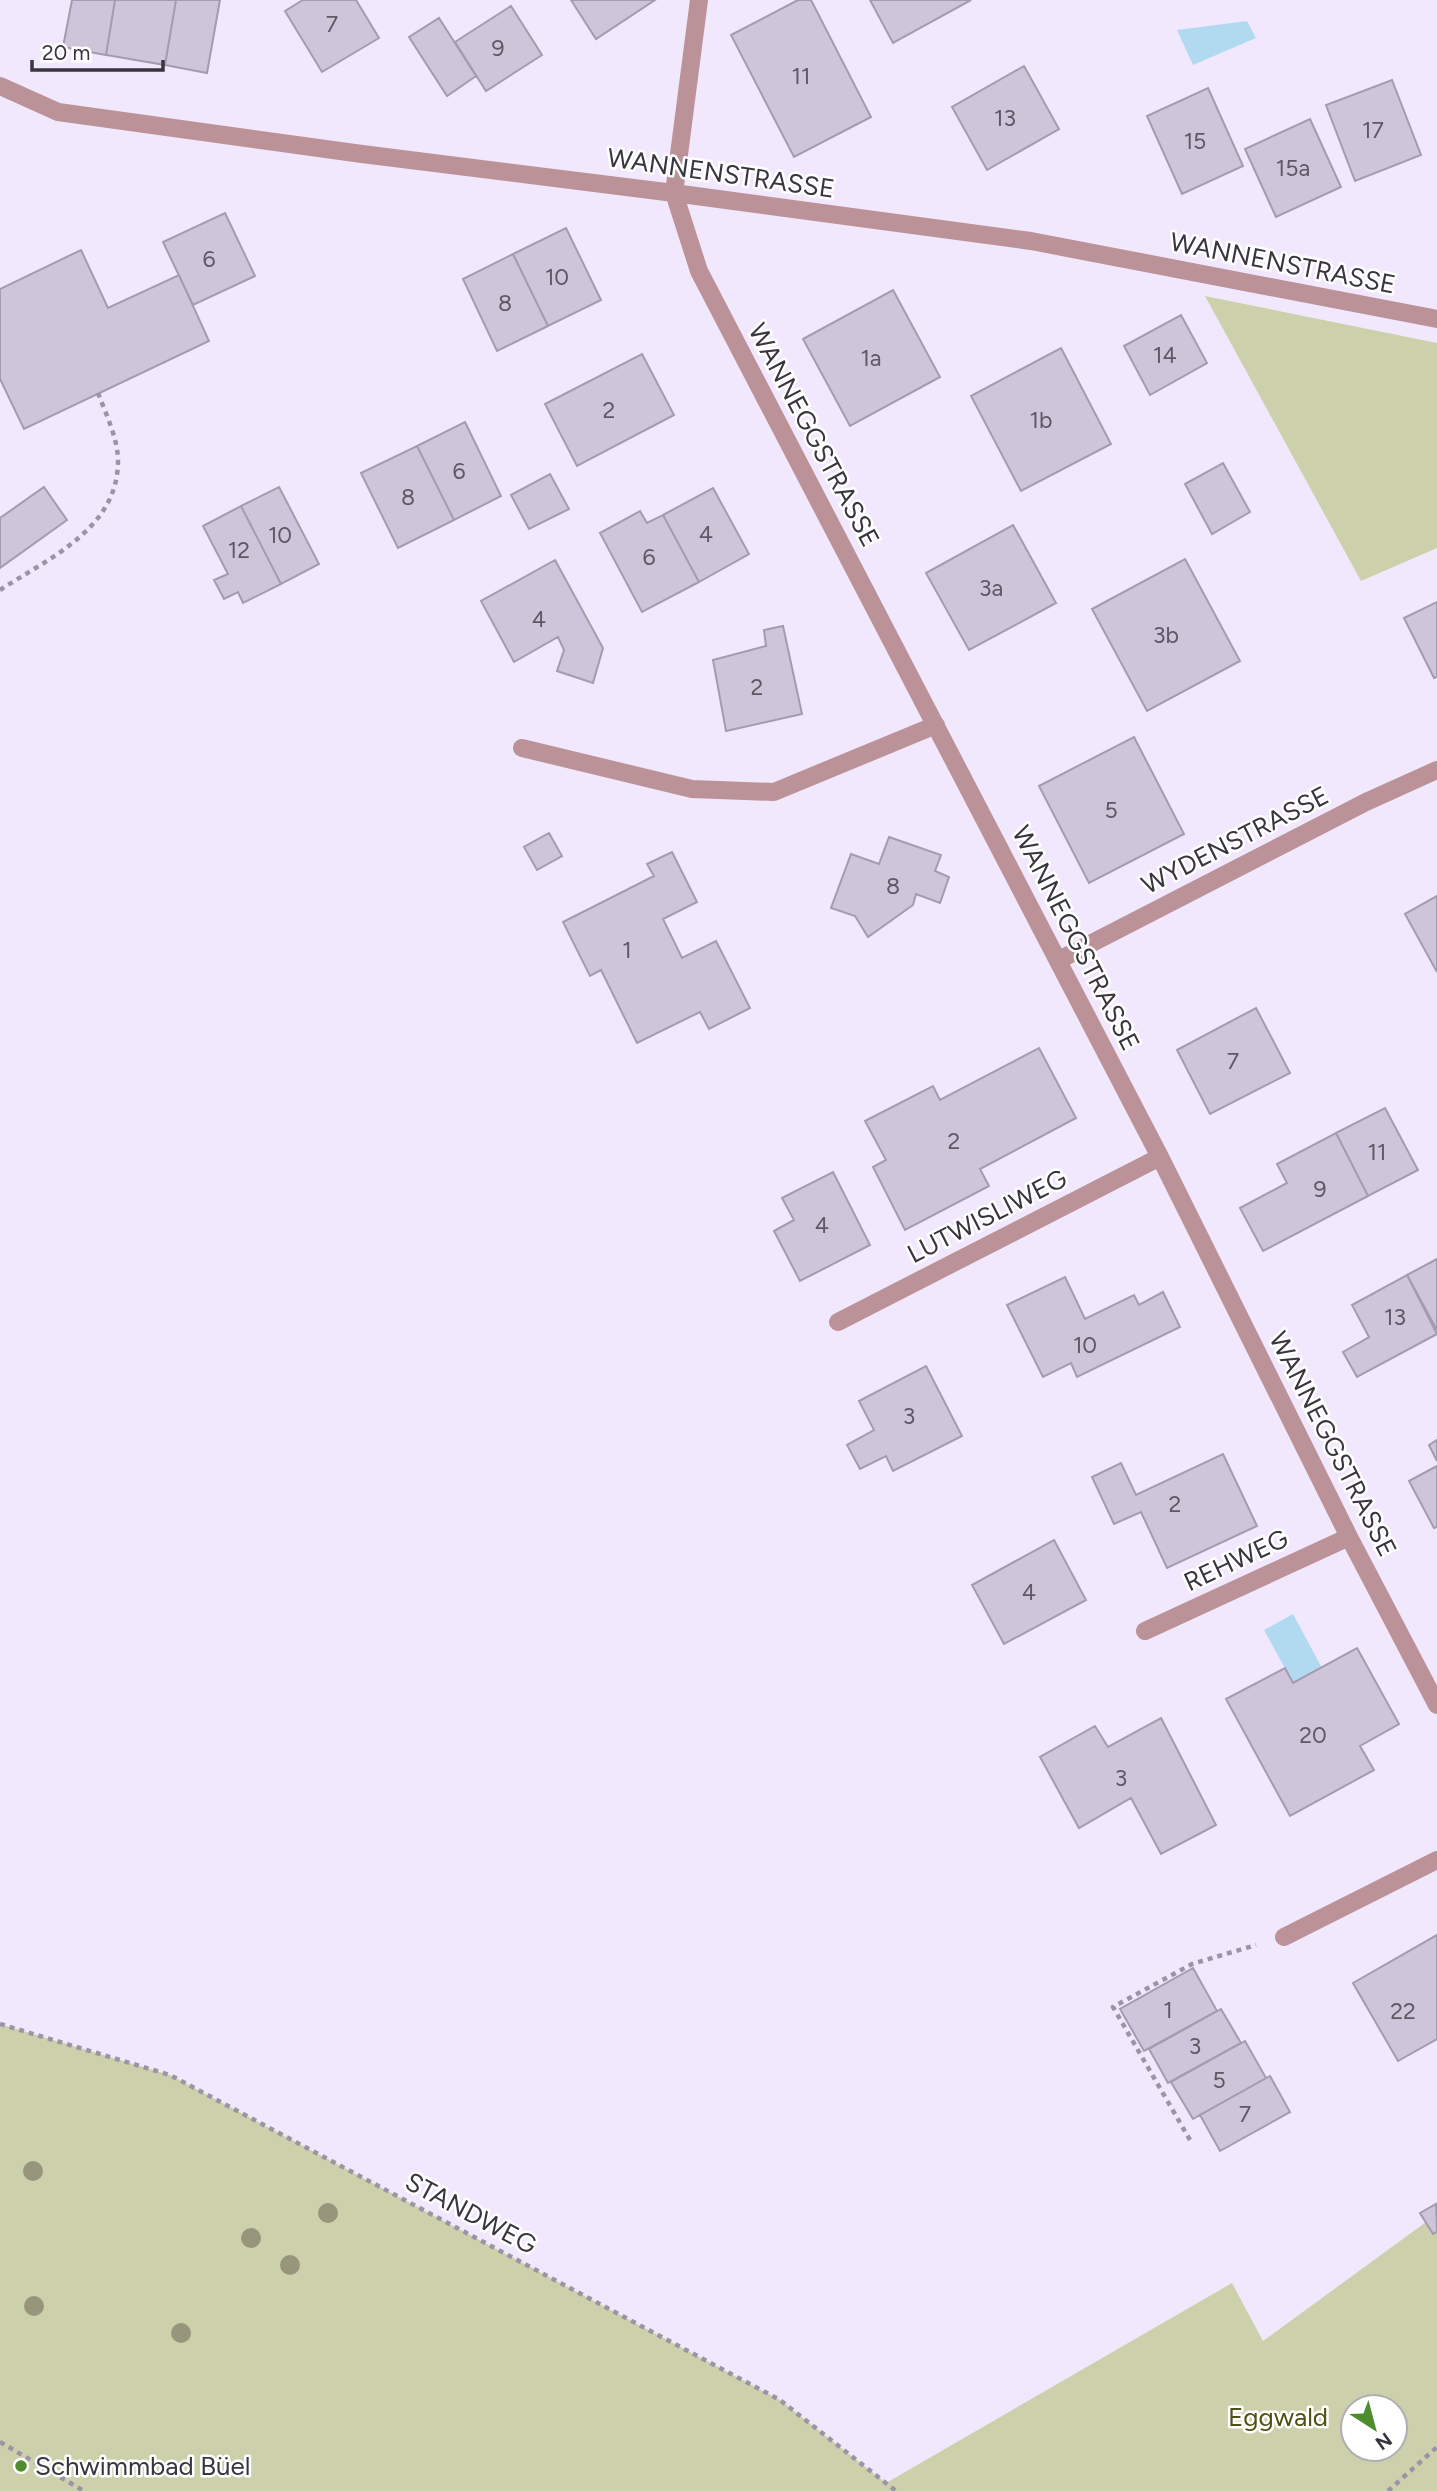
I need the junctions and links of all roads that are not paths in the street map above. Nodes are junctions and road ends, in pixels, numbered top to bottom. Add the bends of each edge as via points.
1 (699, 0) edge
2 (0, 86) edge
3 (674, 193) junction
4 (1437, 319) edge
5 (936, 725) junction
6 (522, 748) dead end
7 (1437, 770) edge
8 (1059, 960) junction
9 (1160, 1157) junction
10 (838, 1322) dead end
11 (1349, 1537) junction
12 (1145, 1631) dead end
13 (1437, 1705) edge
14 (1437, 1860) edge
15 (1284, 1937) road end

1 - 3 street
2 - 3 street, WANNENSTRASSE via 58,112
3 - 4 street, WANNENSTRASSE via 1031,241
3 - 5 street, WANNEGGSTRASSE via 699,271
5 - 6 street via 774,792 692,789
5 - 8 street, WANNEGGSTRASSE
7 - 8 street, WYDENSTRASSE
8 - 9 street, WANNEGGSTRASSE
9 - 10 street, LUTWISLIWEG
9 - 11 street, WANNEGGSTRASSE
11 - 12 street, REHWEG
11 - 13 street, WANNEGGSTRASSE
14 - 15 street

